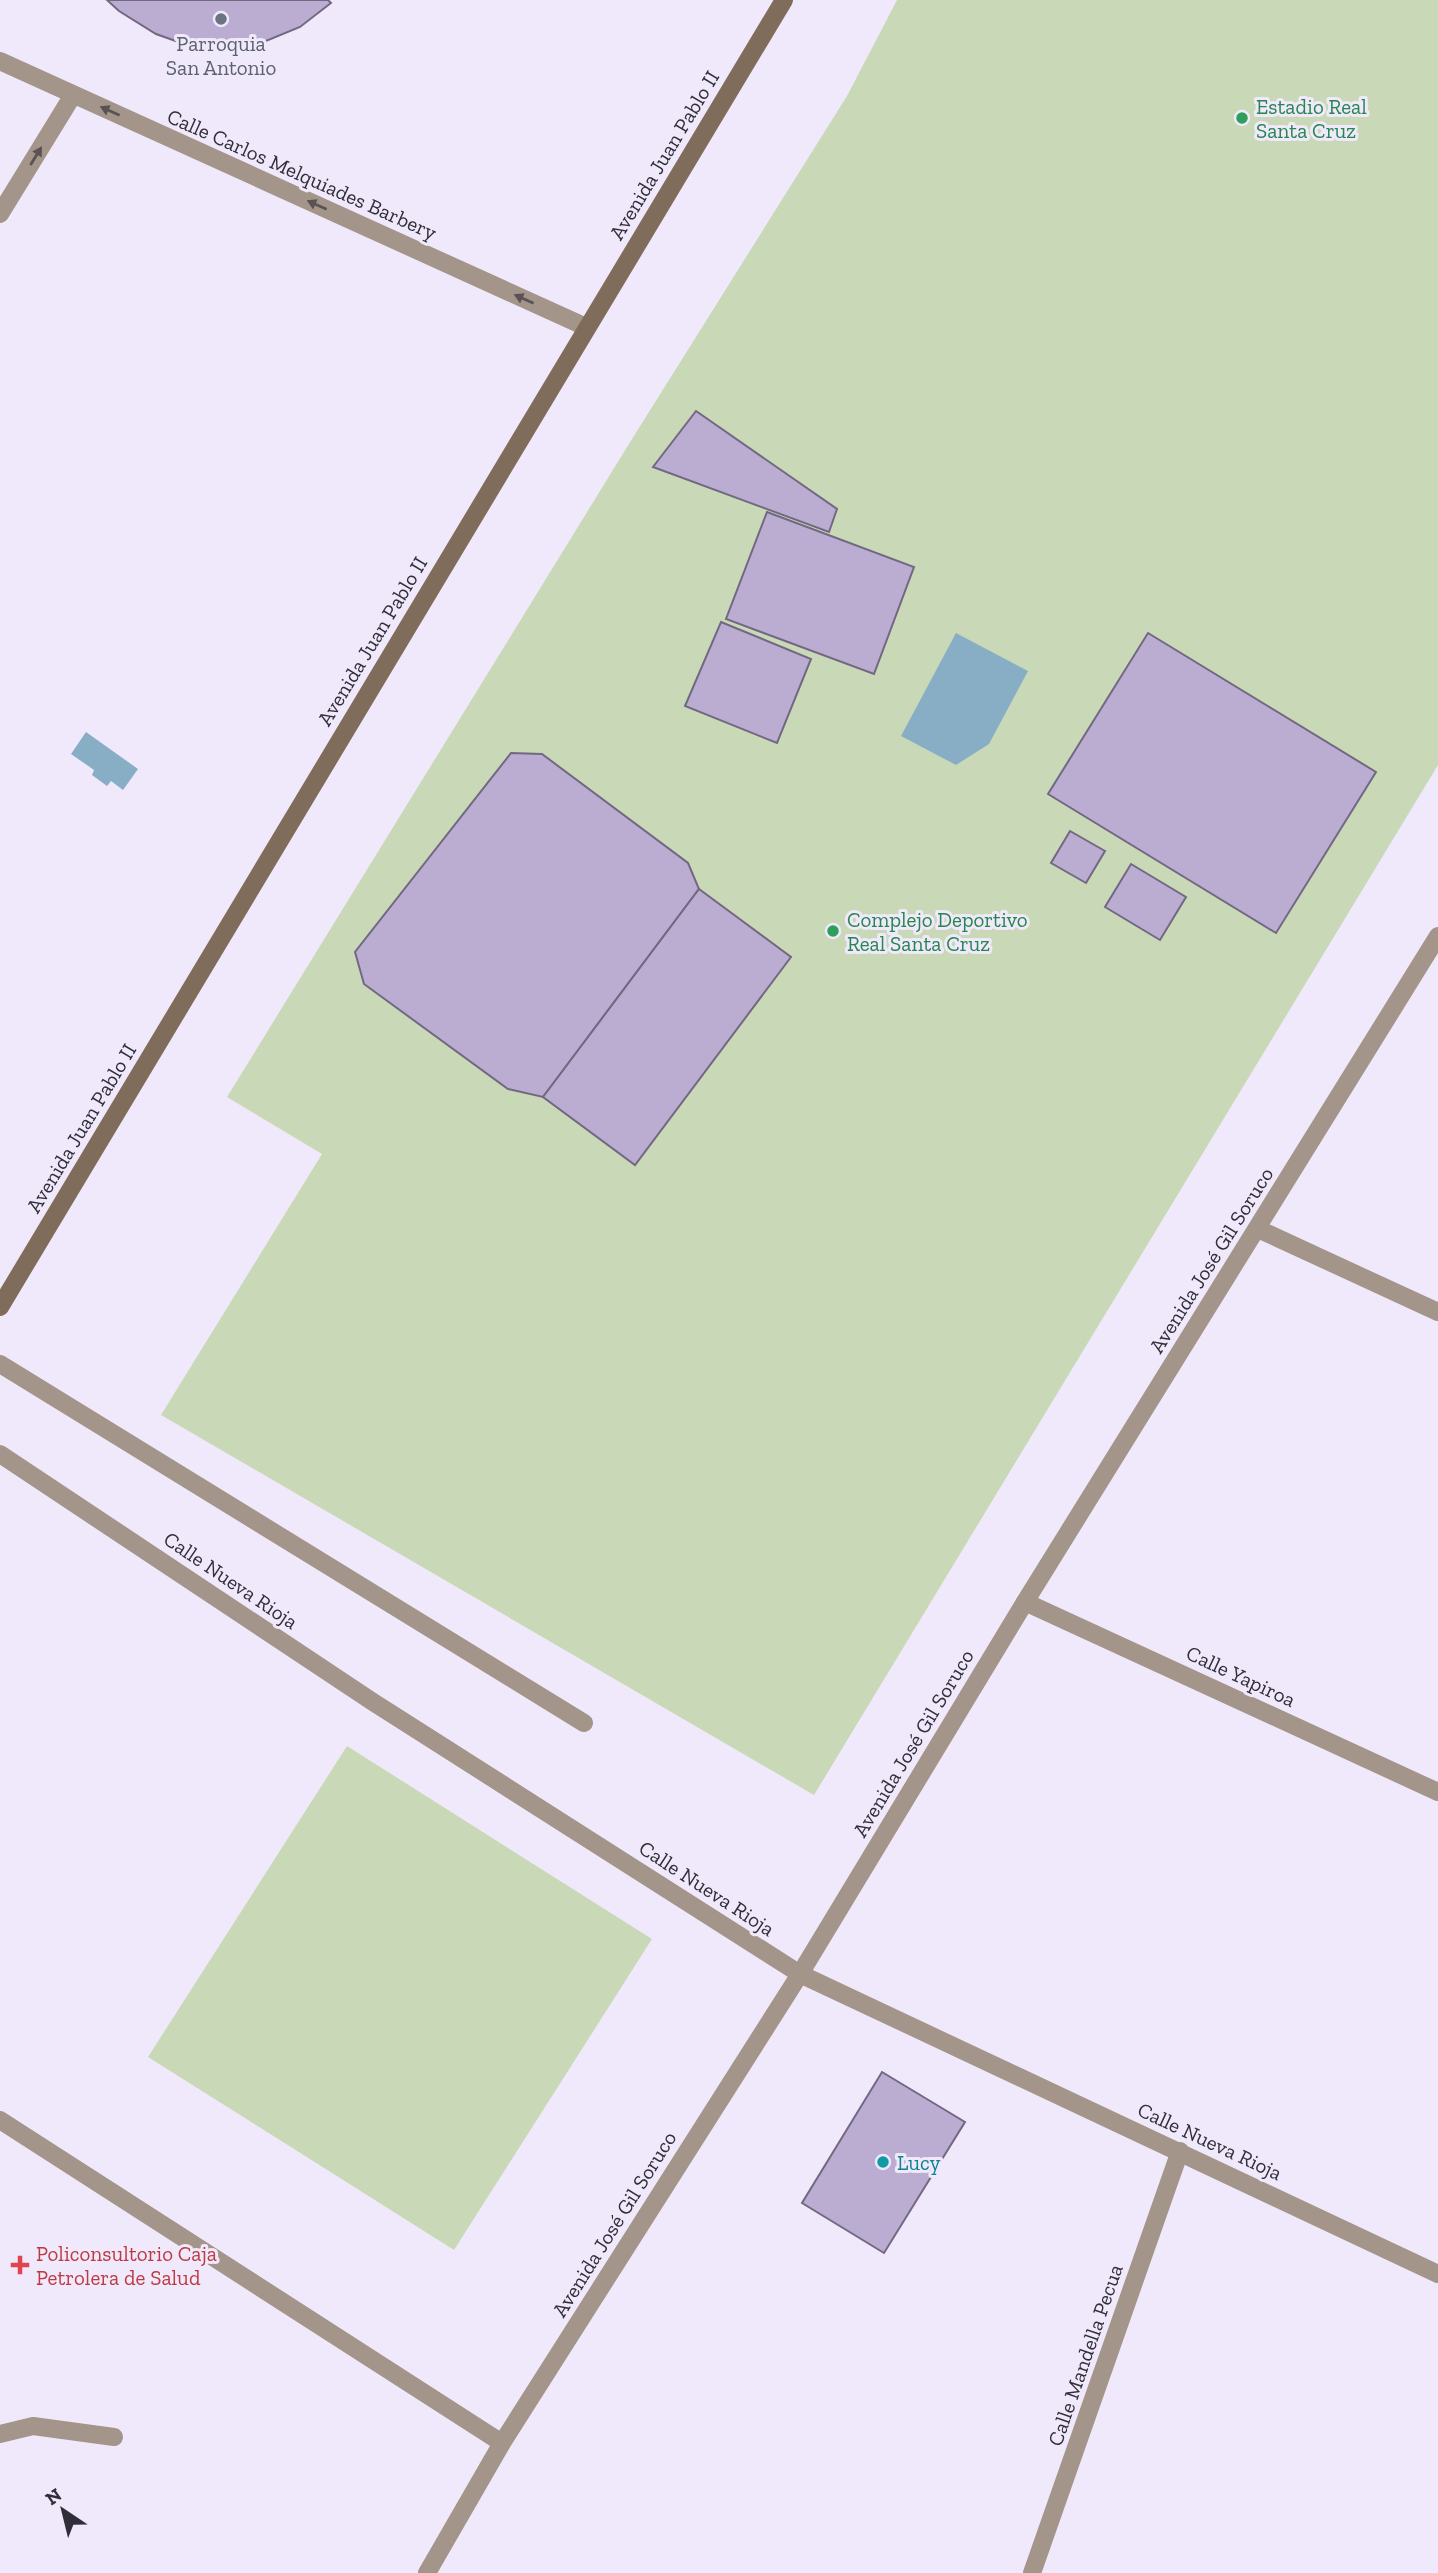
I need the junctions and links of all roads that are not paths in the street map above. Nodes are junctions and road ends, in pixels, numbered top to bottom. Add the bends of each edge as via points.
1 (785, 0) edge
2 (0, 61) edge
3 (74, 95) junction
4 (0, 214) edge
5 (586, 327) junction
6 (1438, 936) edge
7 (1258, 1229) junction
8 (0, 1307) edge
9 (1438, 1312) edge
10 (0, 1364) edge
11 (0, 1454) edge
12 (1025, 1602) junction
13 (584, 1723) dead end
14 (1438, 1791) edge
15 (800, 1974) junction
16 (0, 2120) edge
17 (1180, 2151) junction
18 (1438, 2274) edge
19 (0, 2434) edge
20 (114, 2437) dead end
21 (502, 2443) junction
22 (427, 2573) edge
23 (1032, 2573) edge

1 - 5 street, Avenida Juan Pablo II
2 - 3 street, Calle Carlos Melquiades Barbery
4 -> 3 street
5 -> 3 street, Calle Carlos Melquiades Barbery
5 - 8 street, Avenida Juan Pablo II
6 - 7 street, Avenida José Gil Soruco
7 - 9 street
7 - 12 street, Avenida José Gil Soruco
10 - 13 street
11 - 15 street, Calle Nueva Rioja via 373,1702
12 - 14 street, Calle Yapiroa
12 - 15 street, Avenida José Gil Soruco
15 - 17 street, Calle Nueva Rioja
15 - 21 street, Avenida José Gil Soruco
16 - 21 street
17 - 18 street, Calle Nueva Rioja
17 - 23 street, Calle Mandella Pecua
19 - 20 street via 33,2426
21 - 22 street, Avenida José Gil Soruco

